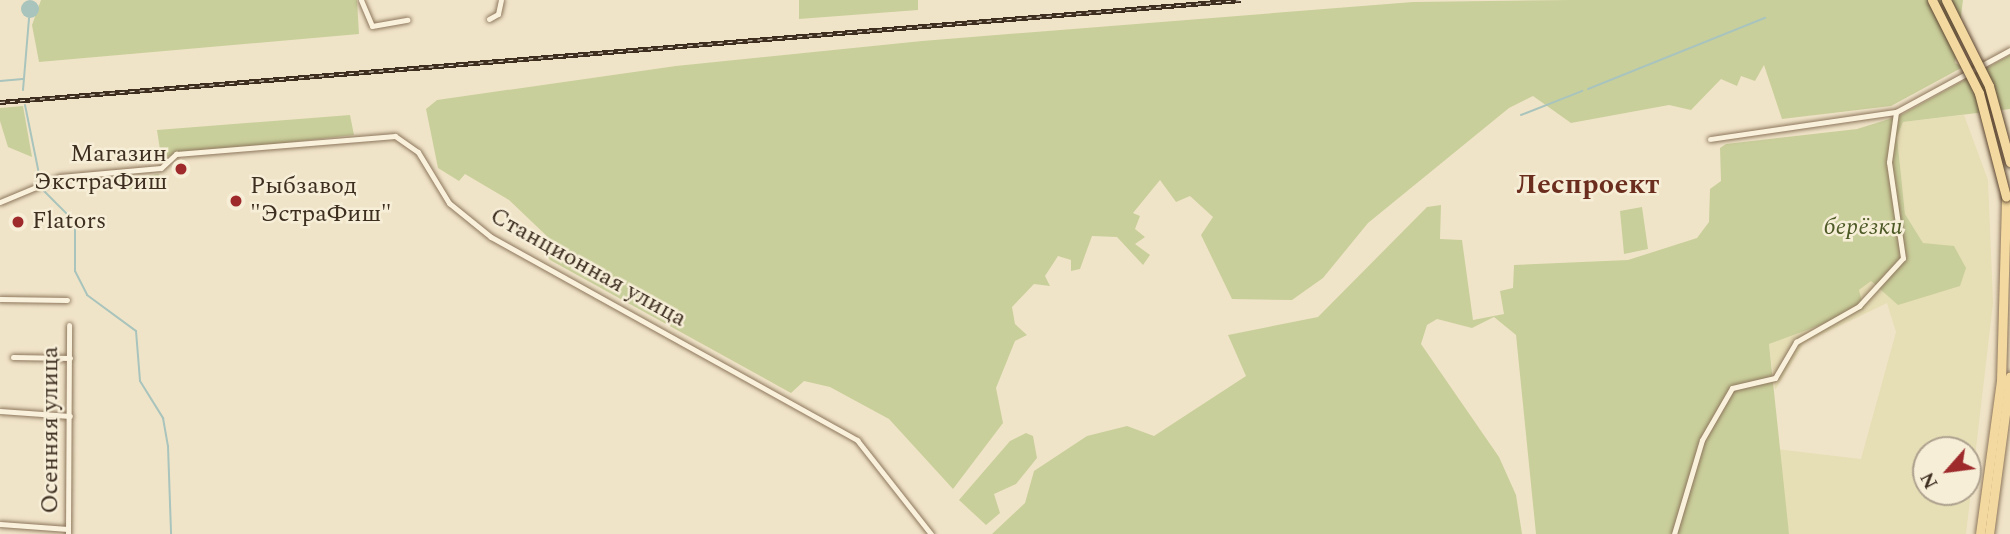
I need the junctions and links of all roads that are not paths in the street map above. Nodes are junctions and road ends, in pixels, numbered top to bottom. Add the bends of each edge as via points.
1 (361, 0) edge
2 (501, 0) edge
3 (1933, 0) edge
4 (1946, 0) edge
5 (489, 19) dead end
6 (407, 20) dead end
7 (2010, 50) edge
8 (1896, 113) junction
9 (1710, 139) dead end
10 (2010, 162) edge
11 (0, 202) edge
12 (0, 299) edge
13 (67, 300) dead end
14 (69, 325) dead end
15 (13, 357) dead end
16 (70, 358) junction
17 (2010, 376) edge
18 (0, 411) edge
19 (71, 416) junction
20 (0, 524) edge
21 (68, 531) edge
22 (931, 534) edge
23 (1674, 534) edge
24 (1980, 534) edge
25 (1989, 534) edge

1 - 6 street via 372,26
2 - 5 street via 498,14
3 - 24 main road, bridge via 1979,93 2006,197 2001,381
4 - 10 main road, bridge via 1989,86
7 - 8 street
8 - 9 street
8 - 23 street via 1889,162 1903,258 1859,306 1796,342 1775,378 1732,388 1702,440
11 - 22 street, Станционная улица via 60,177 161,168 176,154 395,136 418,152 450,203 491,237 857,440
12 - 13 street
14 - 16 street, Осенняя улица
15 - 16 street
16 - 19 street, Осенняя улица
17 - 25 main road
18 - 19 street
19 - 21 street, Осенняя улица
20 - 21 street

